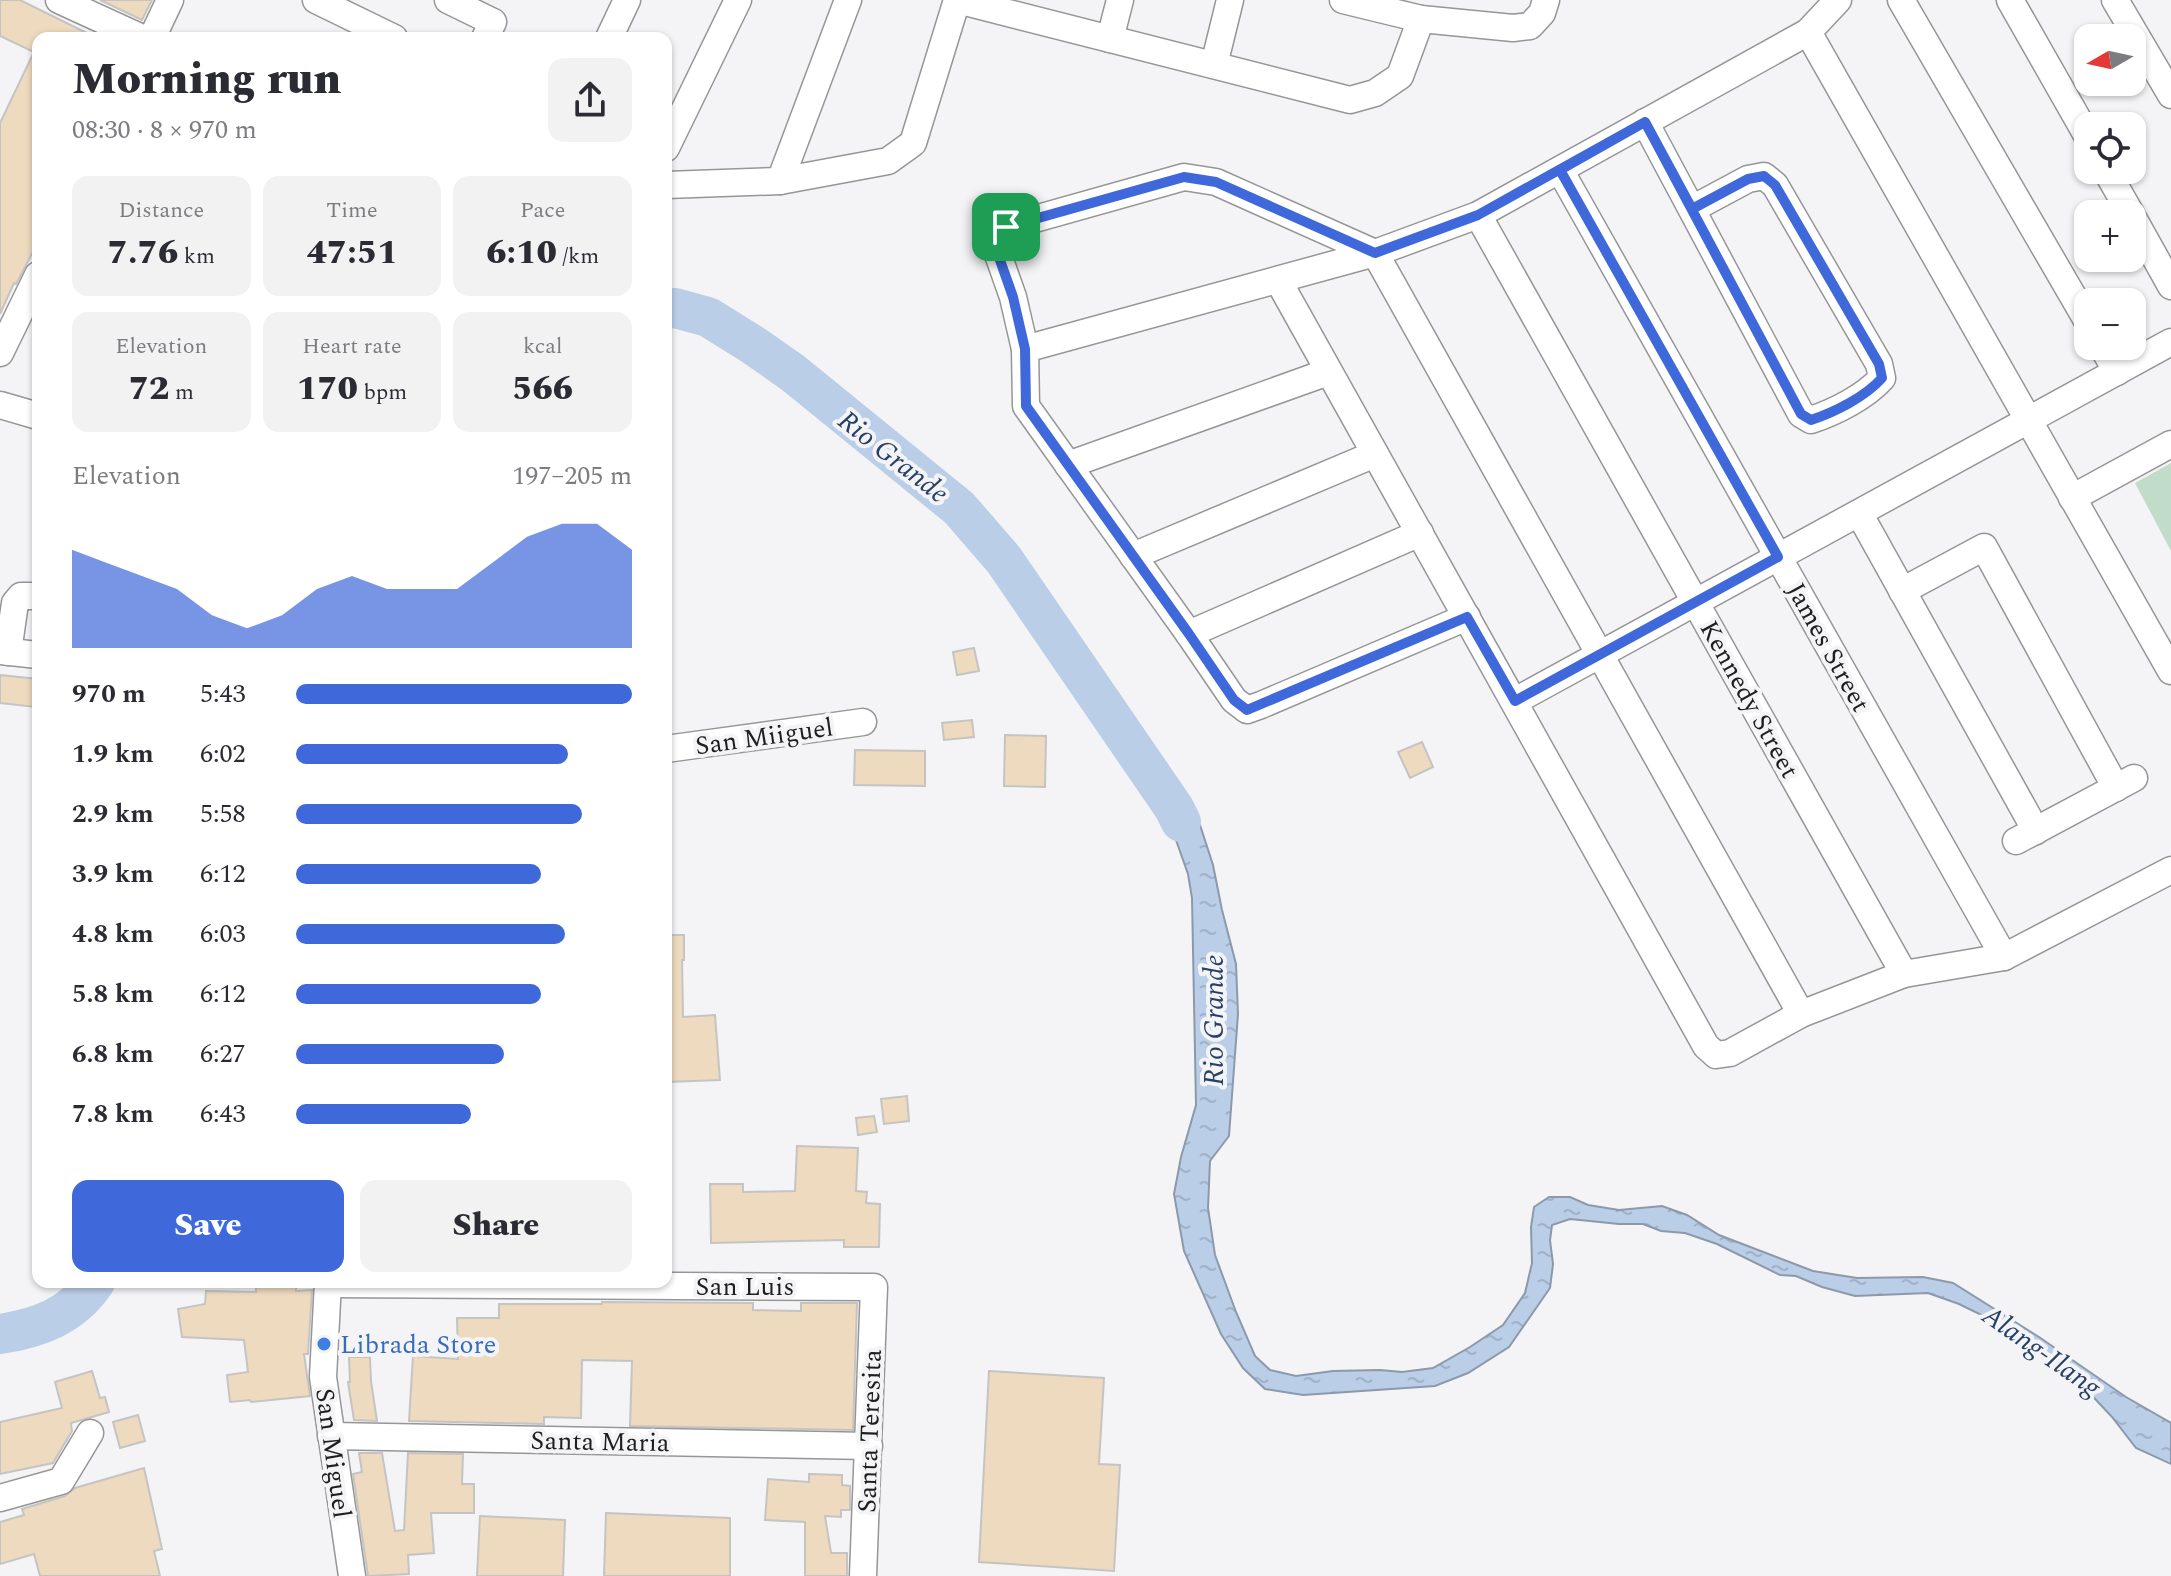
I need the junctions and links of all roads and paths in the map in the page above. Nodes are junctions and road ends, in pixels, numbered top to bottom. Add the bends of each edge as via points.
1 (59, 0) edge
2 (170, 0) edge
3 (316, 0) edge
4 (448, 0) edge
5 (627, 0) edge
6 (738, 0) edge
7 (848, 0) edge
8 (1120, 0) edge
9 (1230, 0) edge
10 (1343, 0) edge
11 (1546, 0) edge
12 (1838, 0) edge
13 (1901, 0) edge
14 (2010, 0) edge
15 (2115, 0) edge
16 (1421, 19) junction
17 (129, 32) edge
18 (155, 32) edge
19 (382, 32) edge
20 (488, 32) edge
21 (612, 32) edge
22 (1808, 32) junction
23 (1110, 39) junction
24 (1214, 65) junction
25 (2171, 95) edge
26 (2074, 112) edge
27 (1645, 122) junction
28 (672, 136) edge
29 (1560, 170) junction
30 (780, 181) junction
31 (672, 185) edge
32 (1692, 209) junction
33 (1478, 215) junction
34 (2146, 242) edge
35 (1375, 253) junction
36 (1278, 280) junction
37 (2171, 286) edge
38 (32, 287) edge
39 (2074, 298) edge
40 (2171, 342) edge
41 (1025, 349) junction
42 (0, 353) edge
43 (2110, 360) edge
44 (1328, 372) junction
45 (2117, 372) junction
46 (0, 405) edge
47 (32, 414) edge
48 (2029, 420) junction
49 (2171, 444) edge
50 (1375, 454) junction
51 (1068, 465) junction
52 (2072, 498) junction
53 (1859, 513) junction
54 (1420, 533) junction
55 (1133, 556) junction
56 (1778, 557) junction
57 (1902, 591) junction
58 (32, 596) edge
59 (1696, 602) junction
60 (1467, 617) junction
61 (1189, 634) junction
62 (4, 651) edge
63 (32, 654) edge
64 (1600, 655) junction
65 (2171, 671) edge
66 (1515, 701) junction
67 (863, 722) dead end
68 (672, 748) edge
69 (2171, 870) edge
70 (2004, 957) junction
71 (1904, 974) junction
72 (1801, 1014) junction
73 (672, 1285) edge
74 (874, 1287) joint
75 (328, 1288) edge
76 (90, 1433) dead end
77 (331, 1436) junction
78 (869, 1446) junction
79 (0, 1498) edge
80 (352, 1576) edge
81 (863, 1576) edge

1 - 17 street
2 - 18 street
3 - 19 street
4 - 20 street via 493,22
5 - 21 street
6 - 28 street
7 - 30 street
8 - 23 street
9 - 24 street
10 - 16 street
11 - 16 street via 1530,26
12 - 22 street
13 - 39 street
14 - 26 street
15 - 25 street
16 - 24 street via 1400,76 1375,93 1350,100
22 - 27 street
22 - 48 street
23 - 24 street
23 - 30 street via 957,0 913,143 888,161
27 - 29 street
27 - 32 street
29 - 33 street
29 - 56 street, James Street
30 - 31 street
32 - 32 street via 1801,414 1811,420 1873,388 1882,378 1879,364 1775,185 1764,176 1748,179
33 - 35 street
33 - 59 street, Kennedy Street
34 - 37 street
35 - 36 street
35 - 41 street via 1216,182 1184,177 1169,181 1006,227 997,237 995,246
35 - 64 street
36 - 41 street
36 - 44 street
38 - 42 street
40 - 45 street
41 - 51 street via 1026,406
43 - 45 street
44 - 50 street
44 - 51 street
45 - 48 street
46 - 47 street
48 - 52 street
48 - 53 street
49 - 52 street
50 - 54 street
50 - 55 street
51 - 55 street
52 - 65 street
53 - 56 street
53 - 57 street
54 - 60 street
54 - 61 street
55 - 61 street
56 - 59 street
56 - 70 street, James Street
57 - 57 street via 2026,836 2125,783 1984,547
58 - 62 street via 21,596 15,603
59 - 64 street
59 - 71 street, Kennedy Street
60 - 61 street via 1247,710 1234,700
60 - 66 street
62 - 63 street
64 - 66 street
64 - 72 street
66 - 72 street via 1706,1046 1716,1055 1730,1053
67 - 68 street, San Miiguel
69 - 70 street
70 - 71 street
71 - 72 street
73 - 74 street, San Luis
74 - 78 street, Santa Teresita
75 - 77 street, San Miguel via 323,1377
76 - 79 street via 61,1481
77 - 78 street, Santa Maria
77 - 80 street, San Miguel
78 - 81 street, Santa Teresita

